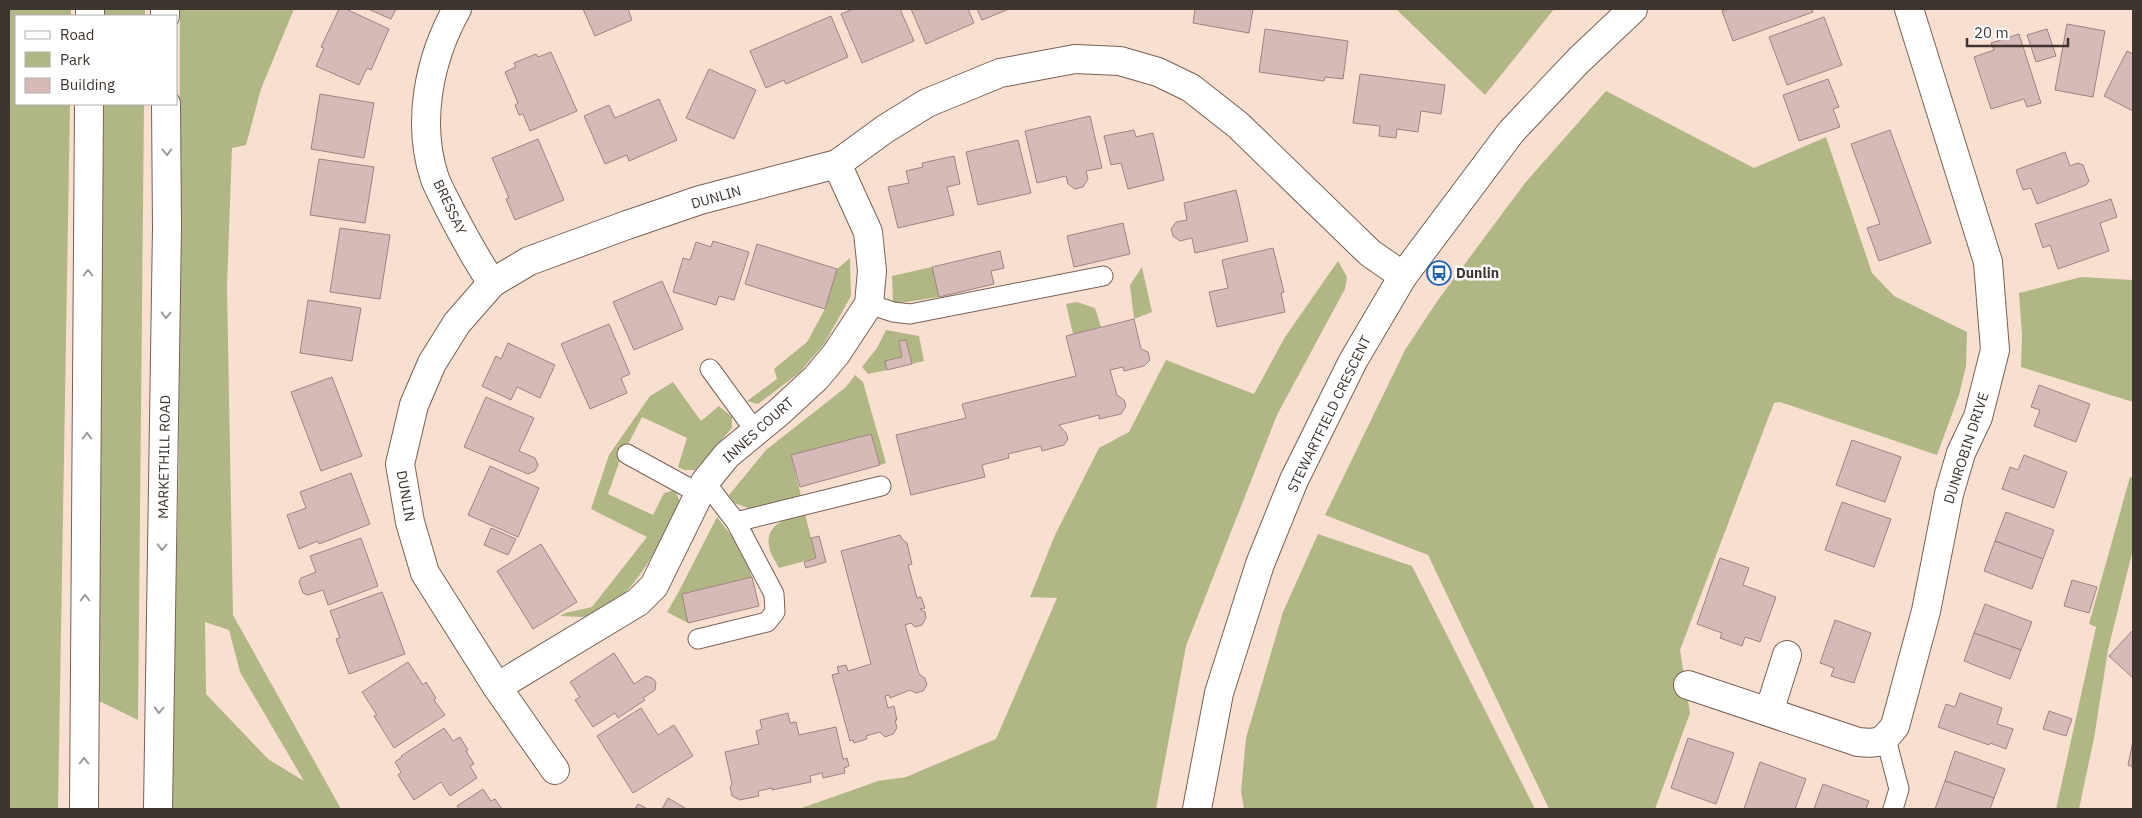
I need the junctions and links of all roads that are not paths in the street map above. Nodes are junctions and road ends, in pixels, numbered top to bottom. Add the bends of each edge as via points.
1 (457, 9) edge
2 (1633, 9) edge
3 (1910, 9) edge
4 (89, 105) edge
5 (166, 105) edge
6 (837, 164) junction
7 (1103, 276) dead end
8 (1403, 276) junction
9 (492, 283) junction
10 (869, 304) junction
11 (710, 369) dead end
12 (756, 432) junction
13 (627, 454) dead end
14 (881, 486) dead end
15 (703, 488) junction
16 (736, 522) junction
17 (698, 639) dead end
18 (1787, 655) dead end
19 (1688, 685) dead end
20 (497, 687) junction
21 (1769, 712) junction
22 (1886, 739) junction
23 (555, 770) dead end
24 (84, 809) edge
25 (158, 809) edge
26 (1197, 809) edge
27 (1893, 809) edge

1 - 9 street, BRESSAY via 449,23 429,83 426,130 435,180 472,253
2 - 8 street, STEWARTFIELD CRESCENT via 1511,132
3 - 22 street, DUNROBIN DRIVE via 1988,262 1995,350 1978,417 1961,453 1949,494 1926,611 1895,726
24 -> 4 street
5 -> 25 street, MARKETHILL ROAD
6 - 8 street, DUNLIN via 927,103 1000,72 1075,59 1120,61 1158,72 1191,88 1238,125 1370,253
6 - 9 street, DUNLIN via 700,200 627,225 529,261
6 - 10 street, INNES COURT via 868,232 872,271
7 - 10 lane via 910,314
8 - 26 street, STEWARTFIELD CRESCENT via 1353,360 1294,480 1260,564 1219,693
9 - 20 street, DUNLIN via 457,323 432,363 414,404 400,464 410,522 425,573
10 - 12 street, INNES COURT via 816,378
11 - 12 lane
12 - 15 street, INNES COURT via 726,455
13 - 15 lane
14 - 16 lane
15 - 16 lane
15 - 20 street, INNES COURT via 654,586 638,602
16 - 17 lane via 774,594 775,612 767,622
18 - 21 street
19 - 21 street
20 - 23 street, DUNLIN
21 - 22 street via 1858,742 1876,744
22 - 27 lane via 1899,789

